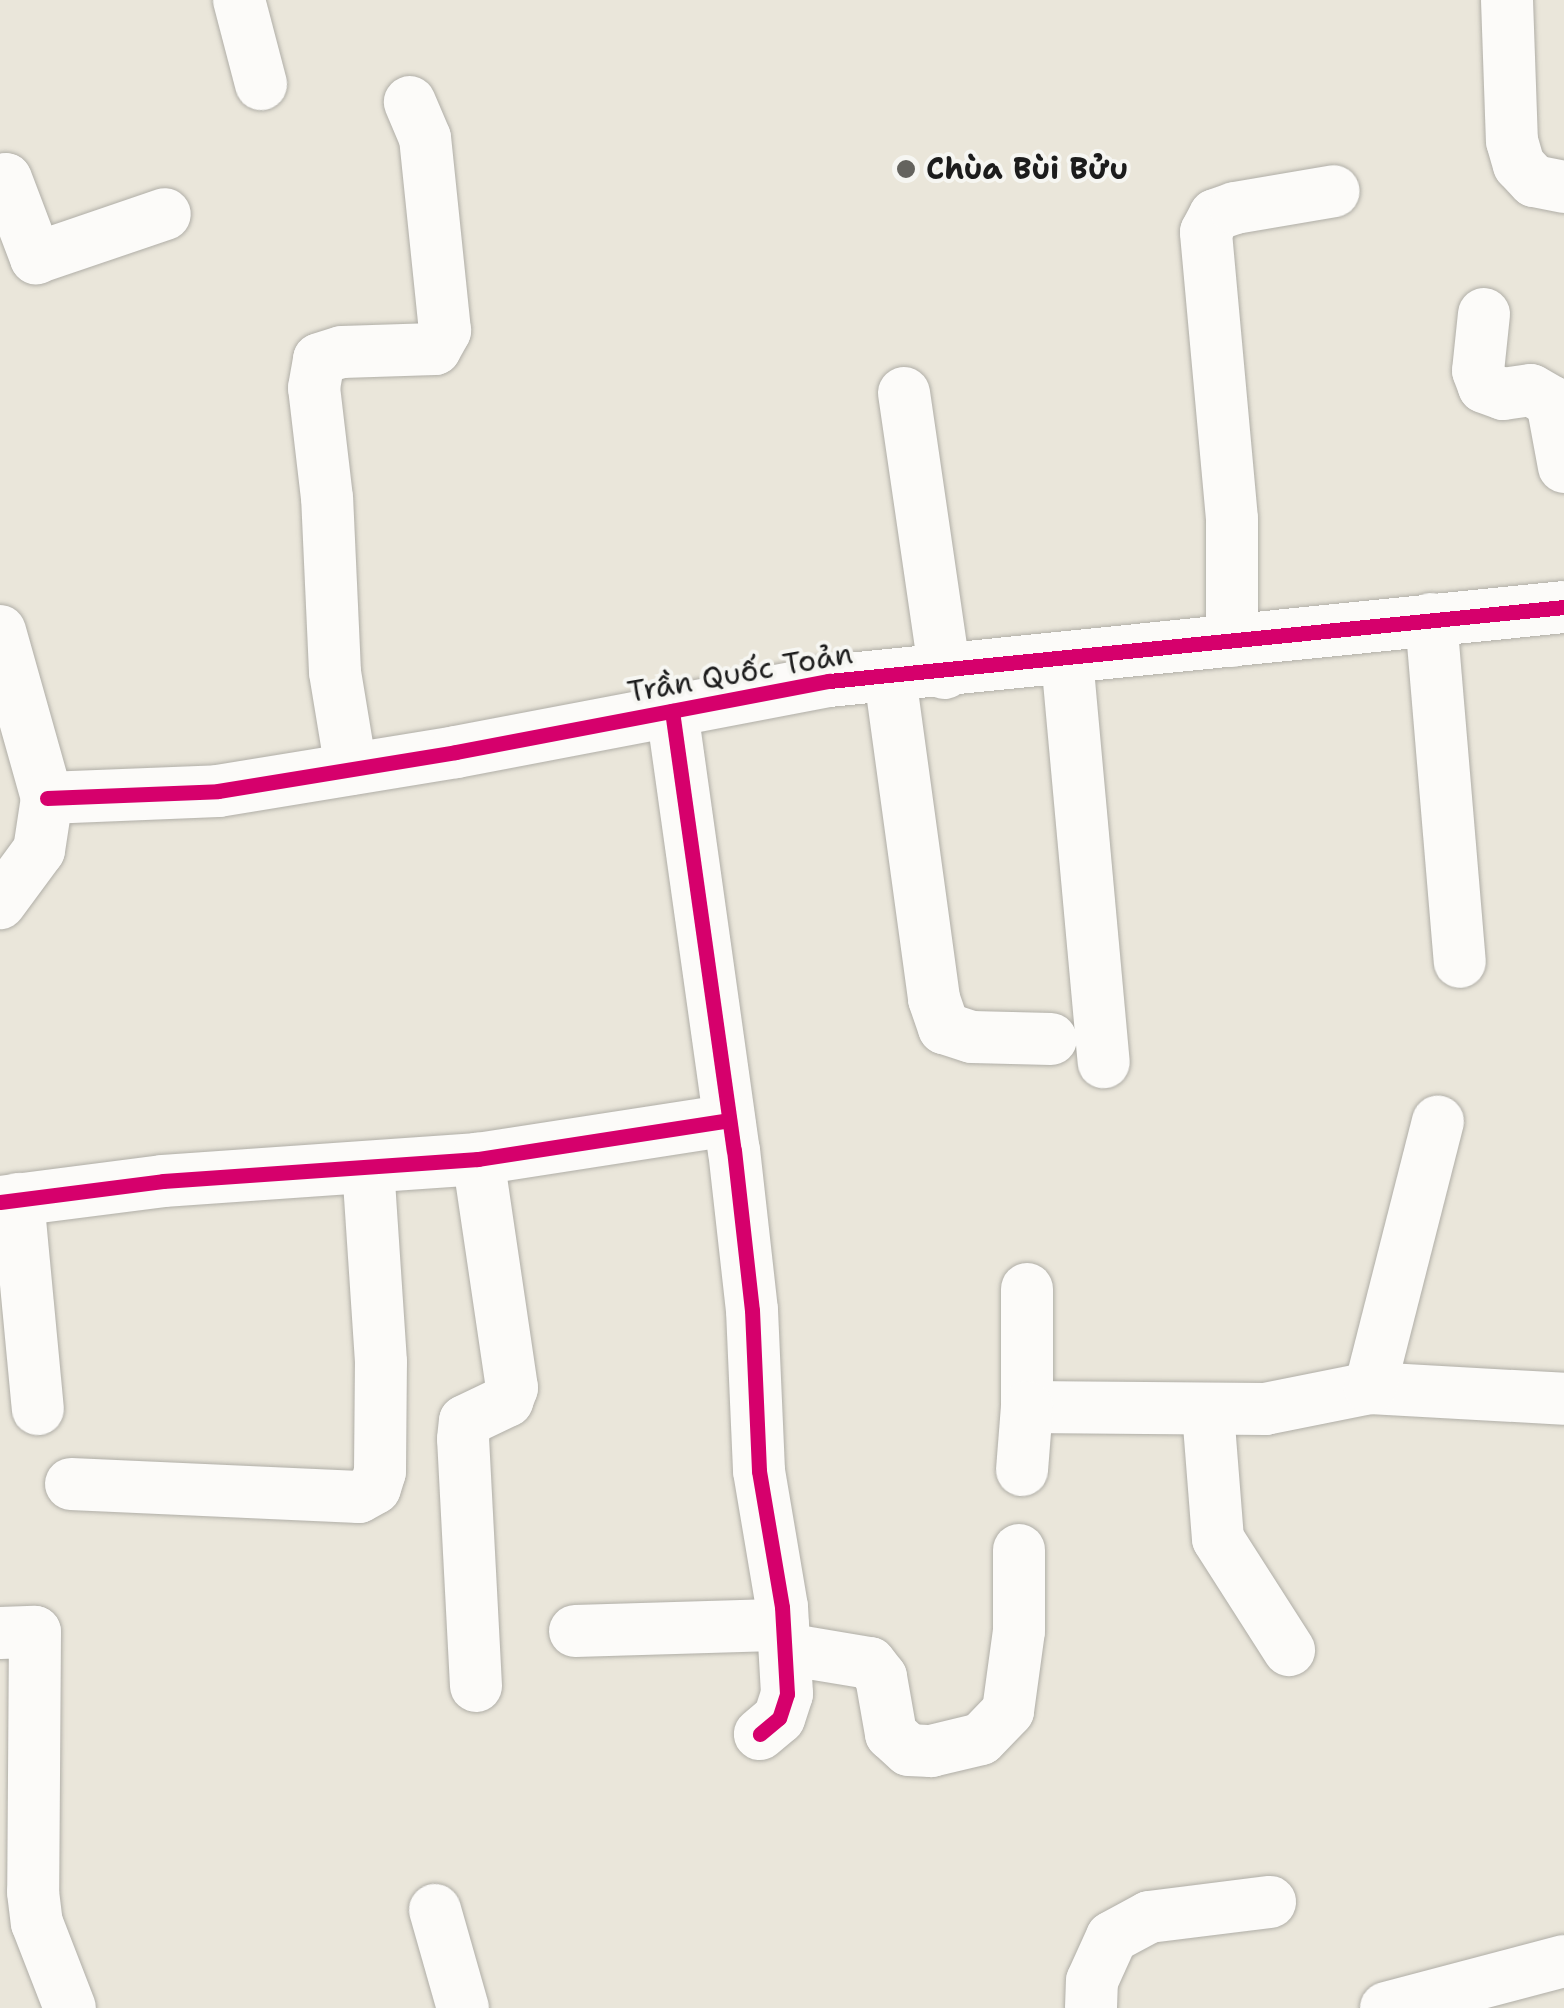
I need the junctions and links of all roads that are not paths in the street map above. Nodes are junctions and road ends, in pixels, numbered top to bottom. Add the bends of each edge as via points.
1 (239, 0) edge
2 (1508, 0) edge
3 (261, 84) dead end
4 (410, 102) dead end
5 (0, 182) edge
6 (1564, 187) edge
7 (1334, 192) dead end
8 (165, 214) dead end
9 (1484, 314) dead end
10 (904, 393) dead end
11 (1564, 467) edge
12 (1564, 606) edge
13 (1431, 618) junction
14 (0, 631) edge
15 (1232, 641) junction
16 (1067, 659) junction
17 (945, 672) junction
18 (890, 677) junction
19 (672, 712) junction
20 (350, 770) junction
21 (47, 798) junction
22 (0, 903) edge
23 (1460, 962) dead end
24 (1051, 1038) dead end
25 (1104, 1062) dead end
26 (730, 1120) junction
27 (1438, 1122) dead end
28 (478, 1159) junction
29 (368, 1166) junction
30 (9, 1200) edge
31 (1027, 1289) dead end
32 (1370, 1388) junction
33 (1564, 1399) edge
34 (1026, 1407) junction
35 (38, 1409) dead end
36 (1208, 1412) junction
37 (1022, 1470) dead end
38 (70, 1484) dead end
39 (1020, 1550) dead end
40 (574, 1630) dead end
41 (0, 1632) edge
42 (784, 1637) junction
43 (1289, 1650) dead end
44 (476, 1686) dead end
45 (760, 1734) dead end
46 (1270, 1902) dead end
47 (435, 1910) dead end
48 (1564, 1961) edge
49 (70, 2008) edge
50 (463, 2008) edge
51 (1091, 2008) edge
52 (1386, 2008) edge

1 - 3 street
2 - 6 street via 1512,142 1519,165 1534,181
4 - 20 street via 425,138 445,332 435,349 319,359 314,388 335,672
5 - 8 street via 6,179 36,258
7 - 15 street via 1235,208 1215,215 1206,232 1232,519
9 - 11 street via 1478,371 1484,386 1503,394 1532,390 1552,402
10 - 17 street
12 - 13 street, Trần Quốc Toản
13 - 15 street, Trần Quốc Toản
13 - 23 street
14 - 21 street
15 - 16 street, Trần Quốc Toản
16 - 17 street, Trần Quốc Toản
16 - 25 street
17 - 18 street, Trần Quốc Toản
18 - 19 street, Trần Quốc Toản
18 - 24 street via 934,999 944,1028 972,1037
19 - 20 street, Trần Quốc Toản
19 - 26 street
20 - 21 street, Trần Quốc Toản via 218,791
21 - 22 street via 39,850
26 - 28 street
26 - 42 street via 752,1310 759,1471
27 - 32 street
28 - 29 street
28 - 44 street via 512,1388 507,1401 465,1422 462,1440
29 - 30 street
29 - 38 street via 382,1362 375,1488 358,1497
30 - 35 street
31 - 34 street
32 - 33 street
32 - 36 street via 1265,1409
34 - 36 street
34 - 37 street
36 - 43 street via 1218,1539
39 - 42 street via 1008,1711 982,1739 931,1751 899,1745 878,1669
40 - 42 street
41 - 49 street via 35,1632 33,1892 37,1923
42 - 45 street via 787,1694 780,1718
46 - 51 street via 1149,1917 1112,1936 1092,1981
47 - 50 street
48 - 52 street

